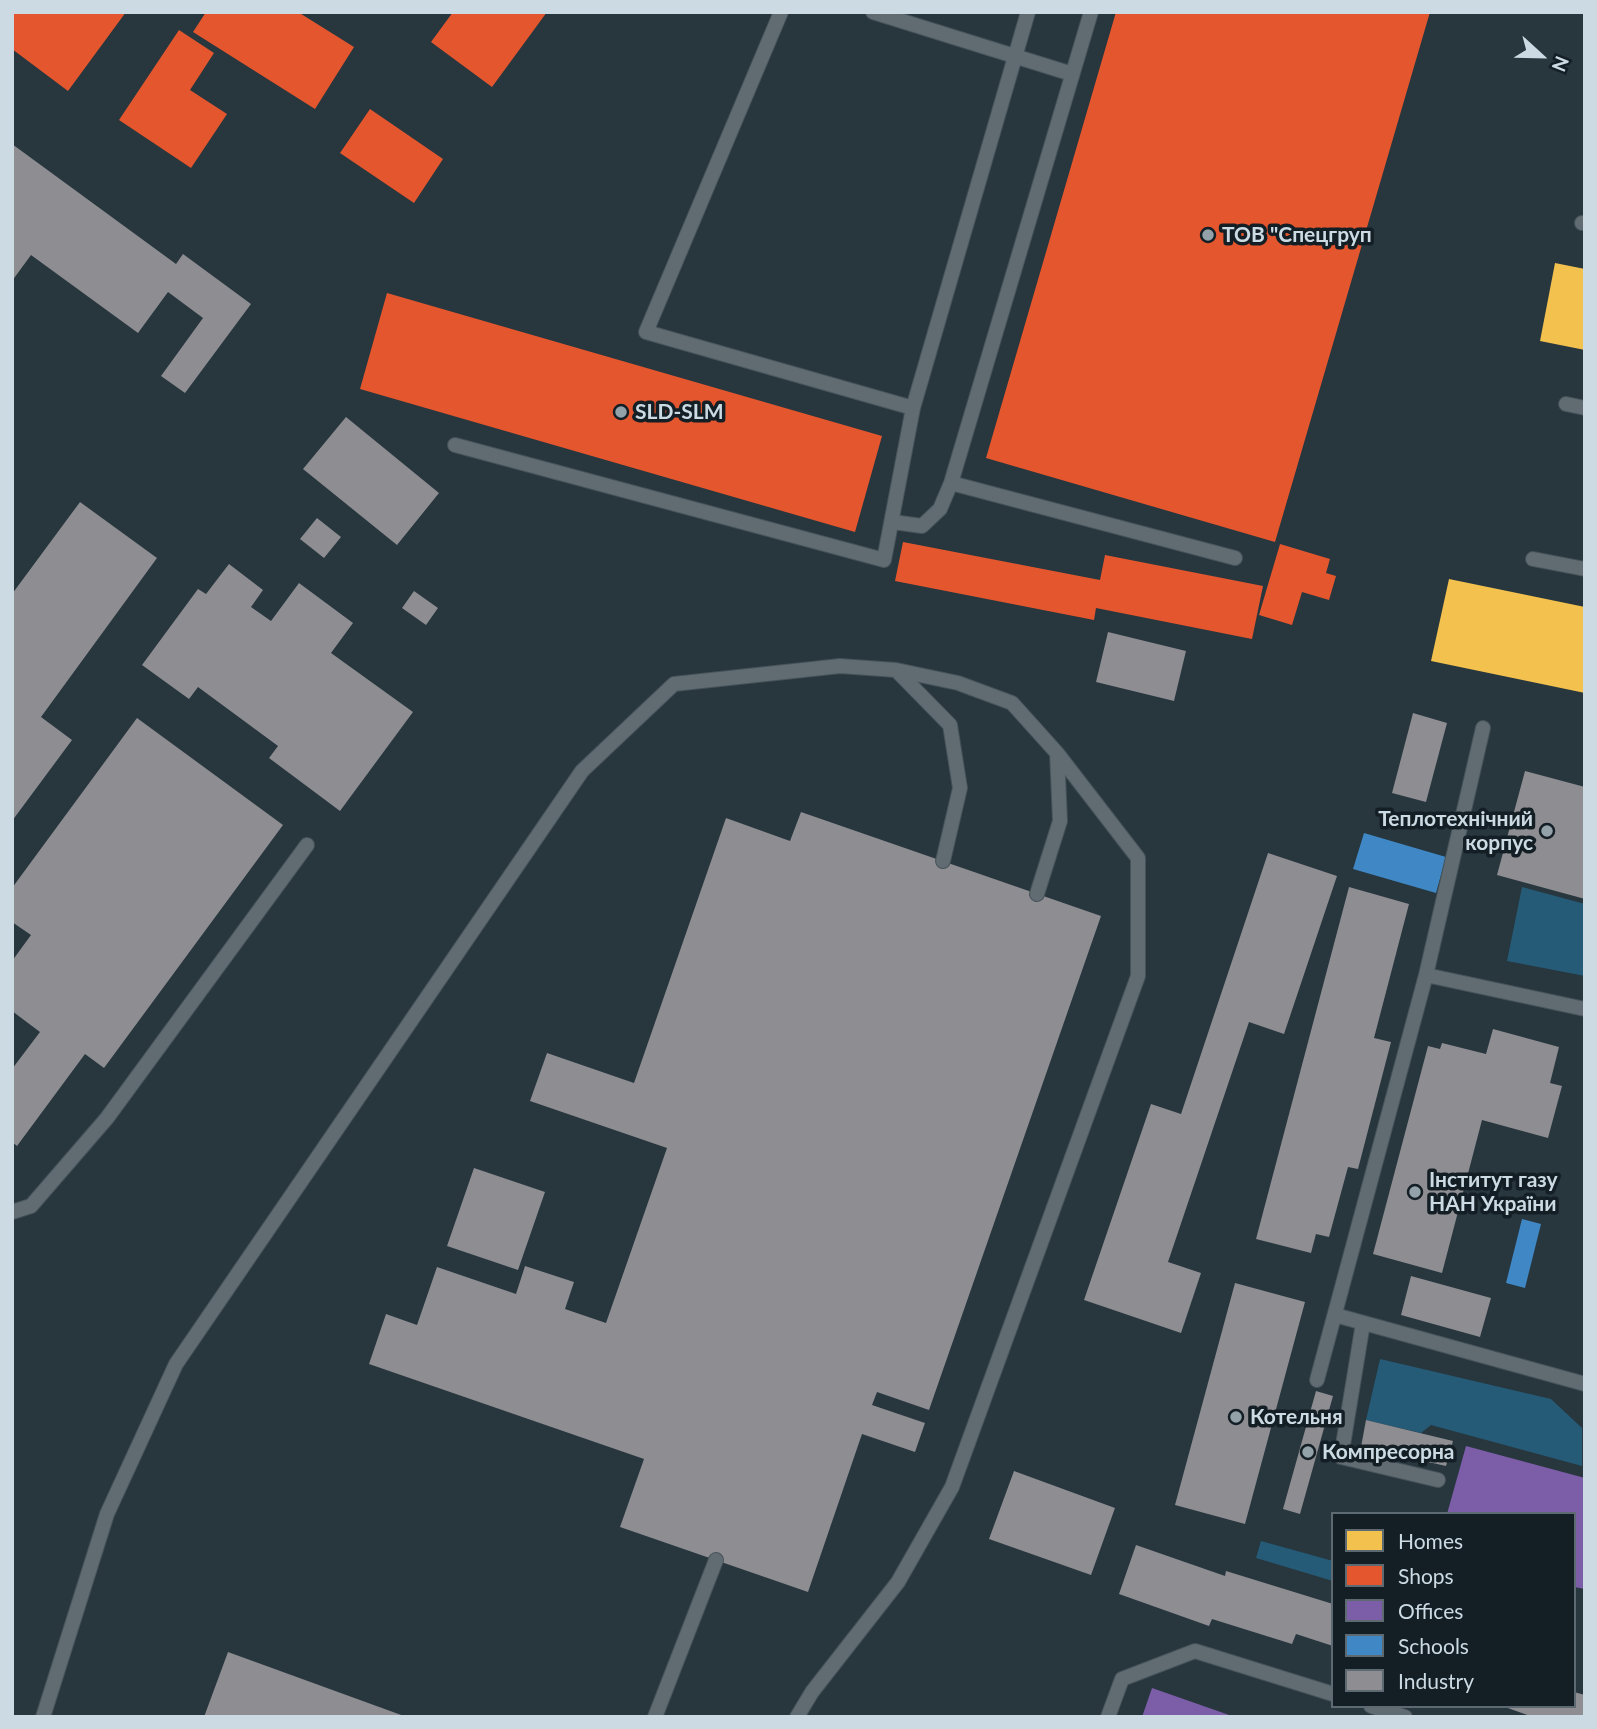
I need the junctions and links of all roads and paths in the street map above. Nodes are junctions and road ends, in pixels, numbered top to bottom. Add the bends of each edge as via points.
1 (781, 12) edge
2 (873, 12) edge
3 (1028, 12) edge
4 (1091, 12) edge
5 (1015, 57) junction
6 (1072, 74) junction
7 (1566, 404) dead end
8 (914, 408) junction
9 (1585, 408) edge
10 (455, 445) dead end
11 (951, 483) junction
12 (893, 522) junction
13 (1235, 558) dead end
14 (1533, 559) dead end
15 (1585, 569) edge
16 (896, 670) junction
17 (1483, 728) dead end
18 (1057, 752) junction
19 (307, 845) dead end
20 (943, 861) dead end
21 (1037, 894) dead end
22 (1426, 975) junction
23 (1585, 1009) edge
24 (12, 1212) edge
25 (1335, 1315) junction
26 (1363, 1323) junction
27 (1317, 1380) dead end
28 (1585, 1384) edge
29 (1438, 1480) dead end
30 (716, 1560) dead end
31 (1331, 1693) edge
32 (1377, 1708) edge
33 (43, 1717) edge
34 (655, 1717) edge
35 (797, 1717) edge
36 (1108, 1717) edge
37 (1405, 1717) edge

1 - 8 lane via 646,332
2 - 5 lane
3 - 5 lane
4 - 6 lane
5 - 6 lane
5 - 8 lane
6 - 11 lane
7 - 9 lane
8 - 12 lane
10 - 12 lane via 884,560
11 - 12 lane via 940,509 922,526
11 - 13 lane
14 - 15 lane
16 - 18 lane via 958,683 1012,703
16 - 20 lane via 950,725 960,788
16 - 33 lane via 840,666 674,684 582,771 176,1364 107,1514
17 - 22 lane
18 - 21 lane via 1060,821
18 - 35 lane via 1138,858 1138,976 952,1487 898,1582
19 - 24 lane via 107,1118 31,1206
22 - 23 lane
22 - 25 lane
25 - 26 lane
25 - 27 lane
26 - 28 lane
26 - 29 lane via 1340,1457
30 - 34 lane
31 - 36 lane via 1195,1651 1122,1679
32 - 37 lane

